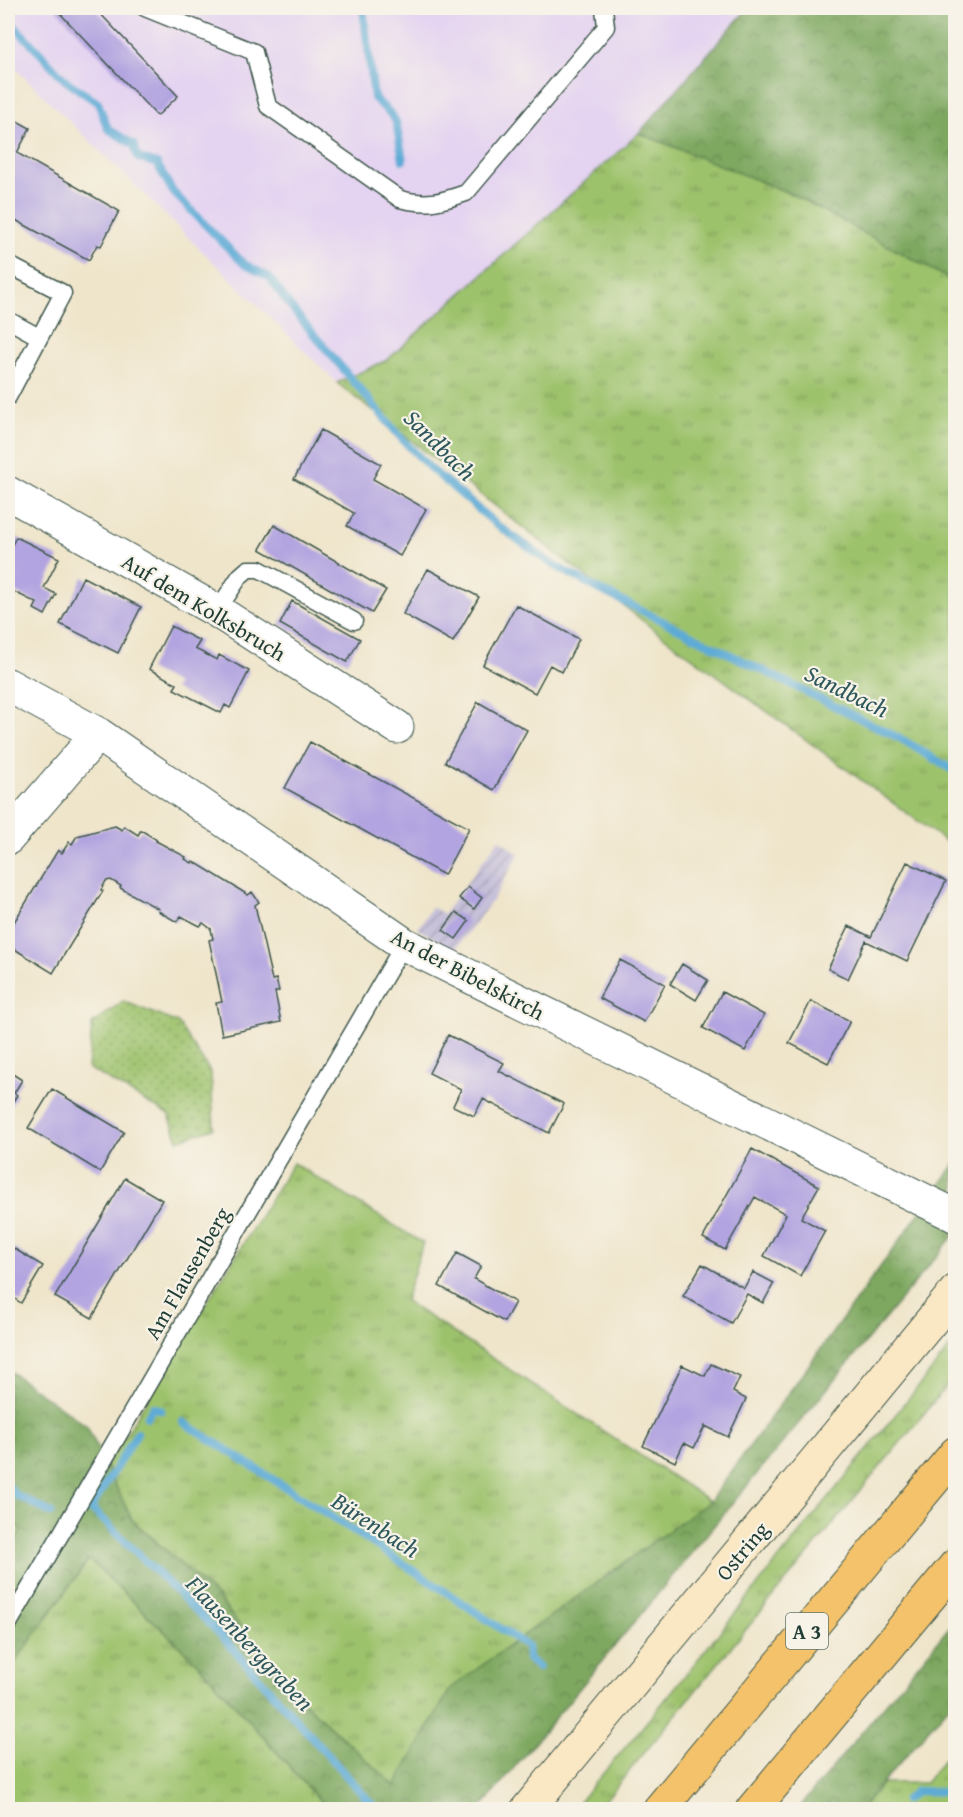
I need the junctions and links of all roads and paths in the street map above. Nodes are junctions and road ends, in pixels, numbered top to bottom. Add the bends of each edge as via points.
1 (145, 8) edge
2 (604, 8) edge
3 (8, 268) edge
4 (8, 320) edge
5 (39, 337) junction
6 (8, 397) edge
7 (8, 493) edge
8 (218, 611) junction
9 (354, 621) dead end
10 (8, 685) edge
11 (397, 727) dead end
12 (98, 734) junction
13 (8, 838) edge
14 (404, 944) junction
15 (956, 1216) edge
16 (956, 1291) edge
17 (956, 1453) edge
18 (956, 1564) edge
19 (8, 1625) edge
20 (527, 1809) edge
21 (659, 1809) edge
22 (752, 1809) edge

1 - 2 lane via 254,52 268,106 400,199 437,203 466,193 606,27
3 - 5 lane via 9,265 63,292
4 - 5 lane
5 - 6 lane
7 - 8 street, Auf dem Kolksbruch
8 - 9 lane via 240,576 248,569 259,569
8 - 11 street, Auf dem Kolksbruch
10 - 12 street, An der Bibelskirch
12 - 13 street
12 - 14 street, An der Bibelskirch
14 - 15 street, An der Bibelskirch
14 - 19 lane, Am Flausenberg
16 - 20 main road, Ostring
17 - 21 highway, A 3
18 - 22 highway

